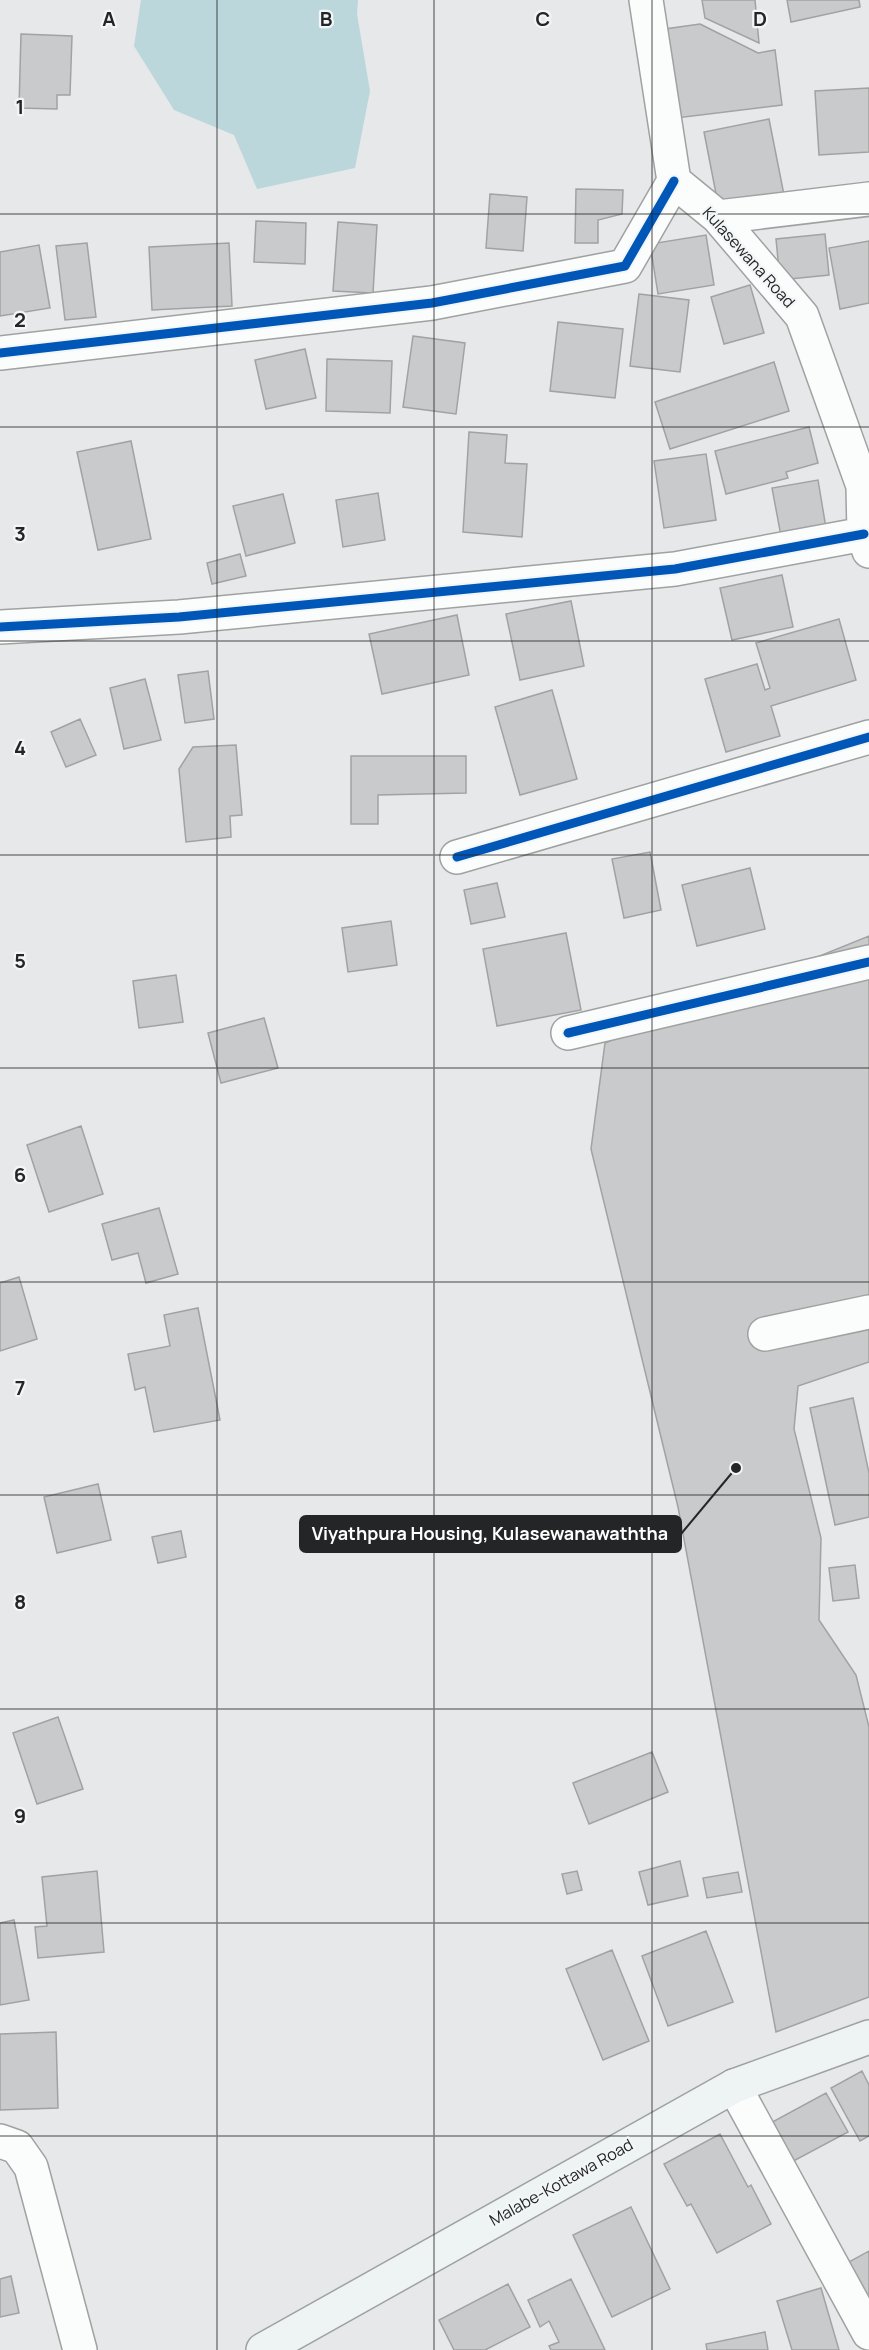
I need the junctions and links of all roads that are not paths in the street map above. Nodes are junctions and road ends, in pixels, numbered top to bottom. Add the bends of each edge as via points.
1 (646, 0) edge
2 (674, 181) junction
3 (869, 199) edge
4 (718, 217) junction
5 (0, 353) edge
6 (866, 543) edge
7 (0, 627) edge
8 (869, 737) edge
9 (457, 857) dead end
10 (869, 962) edge
11 (568, 1033) dead end
12 (869, 1312) edge
13 (765, 1334) dead end
14 (869, 2037) edge
15 (734, 2086) junction
16 (0, 2141) edge
17 (869, 2333) edge
18 (80, 2350) edge
19 (263, 2350) edge

1 - 2 street
2 - 4 street, Kulasewana Road
2 - 5 street via 625,266 432,303
3 - 4 street
4 - 6 street, Kulasewana Road via 802,316 863,486
6 - 7 street via 675,569 179,617
8 - 9 street
10 - 11 street
12 - 13 street
14 - 15 main road, Malabe-Kottawa Road
15 - 17 street
15 - 19 main road, Malabe-Kottawa Road
16 - 18 street via 17,2147 31,2168

